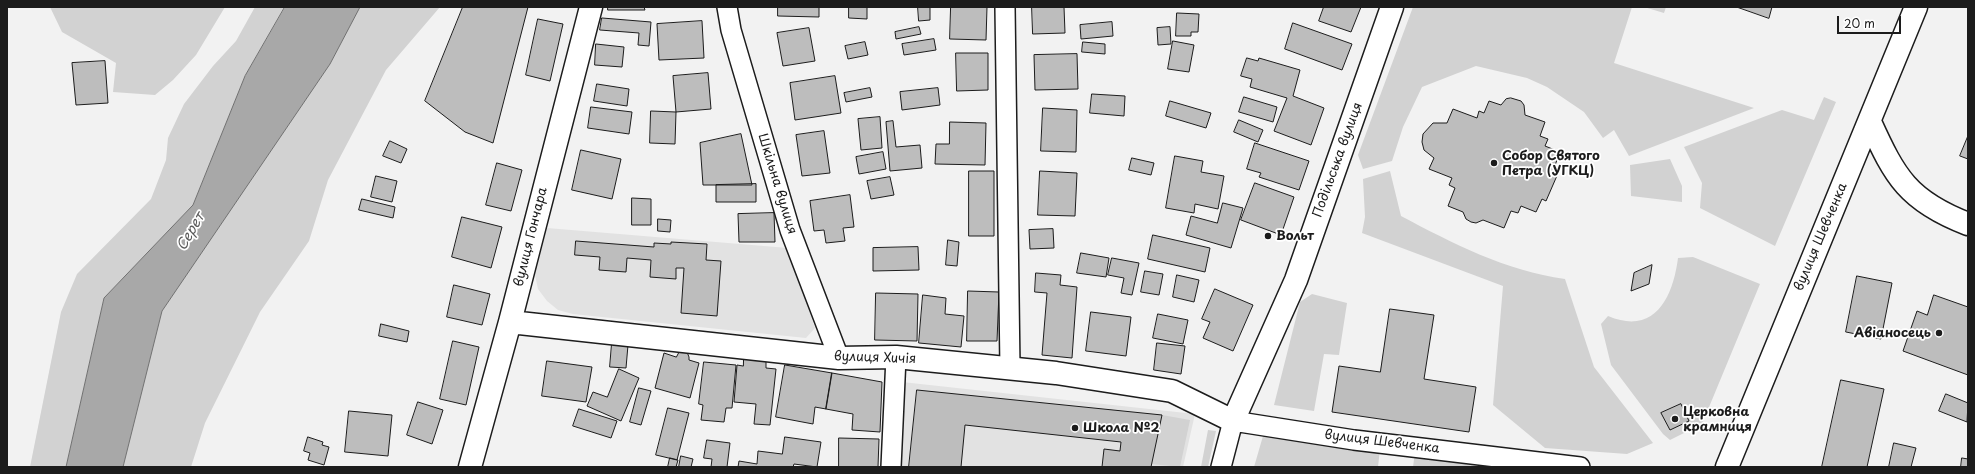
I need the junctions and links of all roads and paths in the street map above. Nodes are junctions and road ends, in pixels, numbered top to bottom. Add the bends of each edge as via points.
1 (591, 7) edge
2 (727, 7) edge
3 (1005, 7) edge
4 (1392, 7) edge
5 (1916, 7) edge
6 (1870, 122) junction
7 (1968, 224) edge
8 (510, 322) junction
9 (896, 357) junction
10 (839, 358) junction
11 (1010, 368) junction
12 (1233, 421) junction
13 (470, 467) edge
14 (891, 467) edge
15 (1221, 467) edge
16 (1580, 467) edge
17 (1727, 467) edge

1 - 8 street, вулиця Гончара
2 - 10 street, Шкільна вулиця via 731,30 790,230
3 - 11 street
4 - 12 street, Подільська вулиця via 1296,280
5 - 6 street, вулиця Шевченка
6 - 7 street via 1892,168 1902,182 1931,206
6 - 17 street, вулиця Шевченка
8 - 10 street, вулиця Хичія
8 - 13 street, вулиця Гончара
9 - 10 street, вулиця Хичія
9 - 11 street, вулиця Хичія
9 - 14 street
11 - 12 street, вулиця Хичія via 1056,372 1172,391
12 - 15 street
12 - 16 street, вулиця Шевченка via 1354,440

